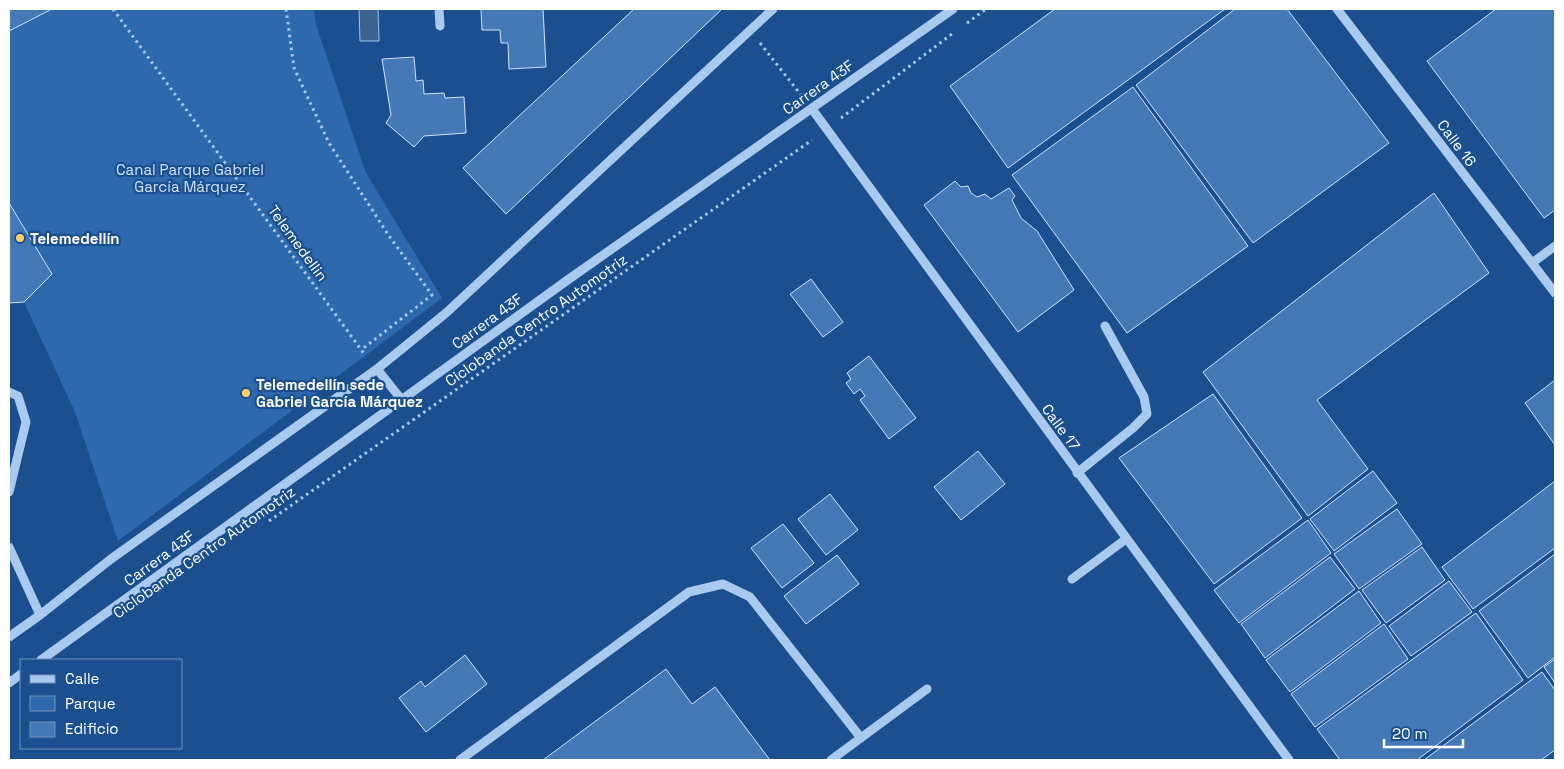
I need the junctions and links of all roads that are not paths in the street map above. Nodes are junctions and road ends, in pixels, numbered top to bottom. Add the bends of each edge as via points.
1 (439, 9) edge
2 (773, 9) edge
3 (953, 9) edge
4 (1337, 9) edge
5 (440, 26) dead end
6 (812, 109) junction
7 (1555, 246) edge
8 (1532, 263) junction
9 (1555, 293) edge
10 (1105, 326) dead end
11 (377, 369) junction
12 (9, 392) edge
13 (401, 399) junction
14 (1077, 473) junction
15 (9, 492) edge
16 (1126, 538) junction
17 (9, 547) edge
18 (1072, 579) dead end
19 (40, 615) junction
20 (9, 637) edge
21 (42, 659) edge
22 (20, 675) edge
23 (9, 683) edge
24 (927, 689) dead end
25 (861, 738) junction
26 (460, 760) edge
27 (830, 760) edge
28 (1289, 760) edge

1 - 5 street
2 - 11 street, Carrera 43F via 446,313
3 - 6 street, Carrera 43F
4 - 8 street, Calle 16
6 - 13 street, Carrera 43F
6 - 14 street, Calle 17
7 - 8 street
8 - 9 street, Calle 16
10 - 14 street via 1144,397 1147,414
11 - 13 street
11 - 19 street, Carrera 43F via 111,559
12 - 15 street via 18,396 26,422
13 - 21 street, Carrera 43F
14 - 16 street, Calle 17
16 - 18 street
16 - 28 street, Calle 17
17 - 19 street
19 - 20 street, Carrera 43F
22 - 23 street
24 - 25 street
25 - 26 street via 750,597 723,584 689,592
25 - 27 street

